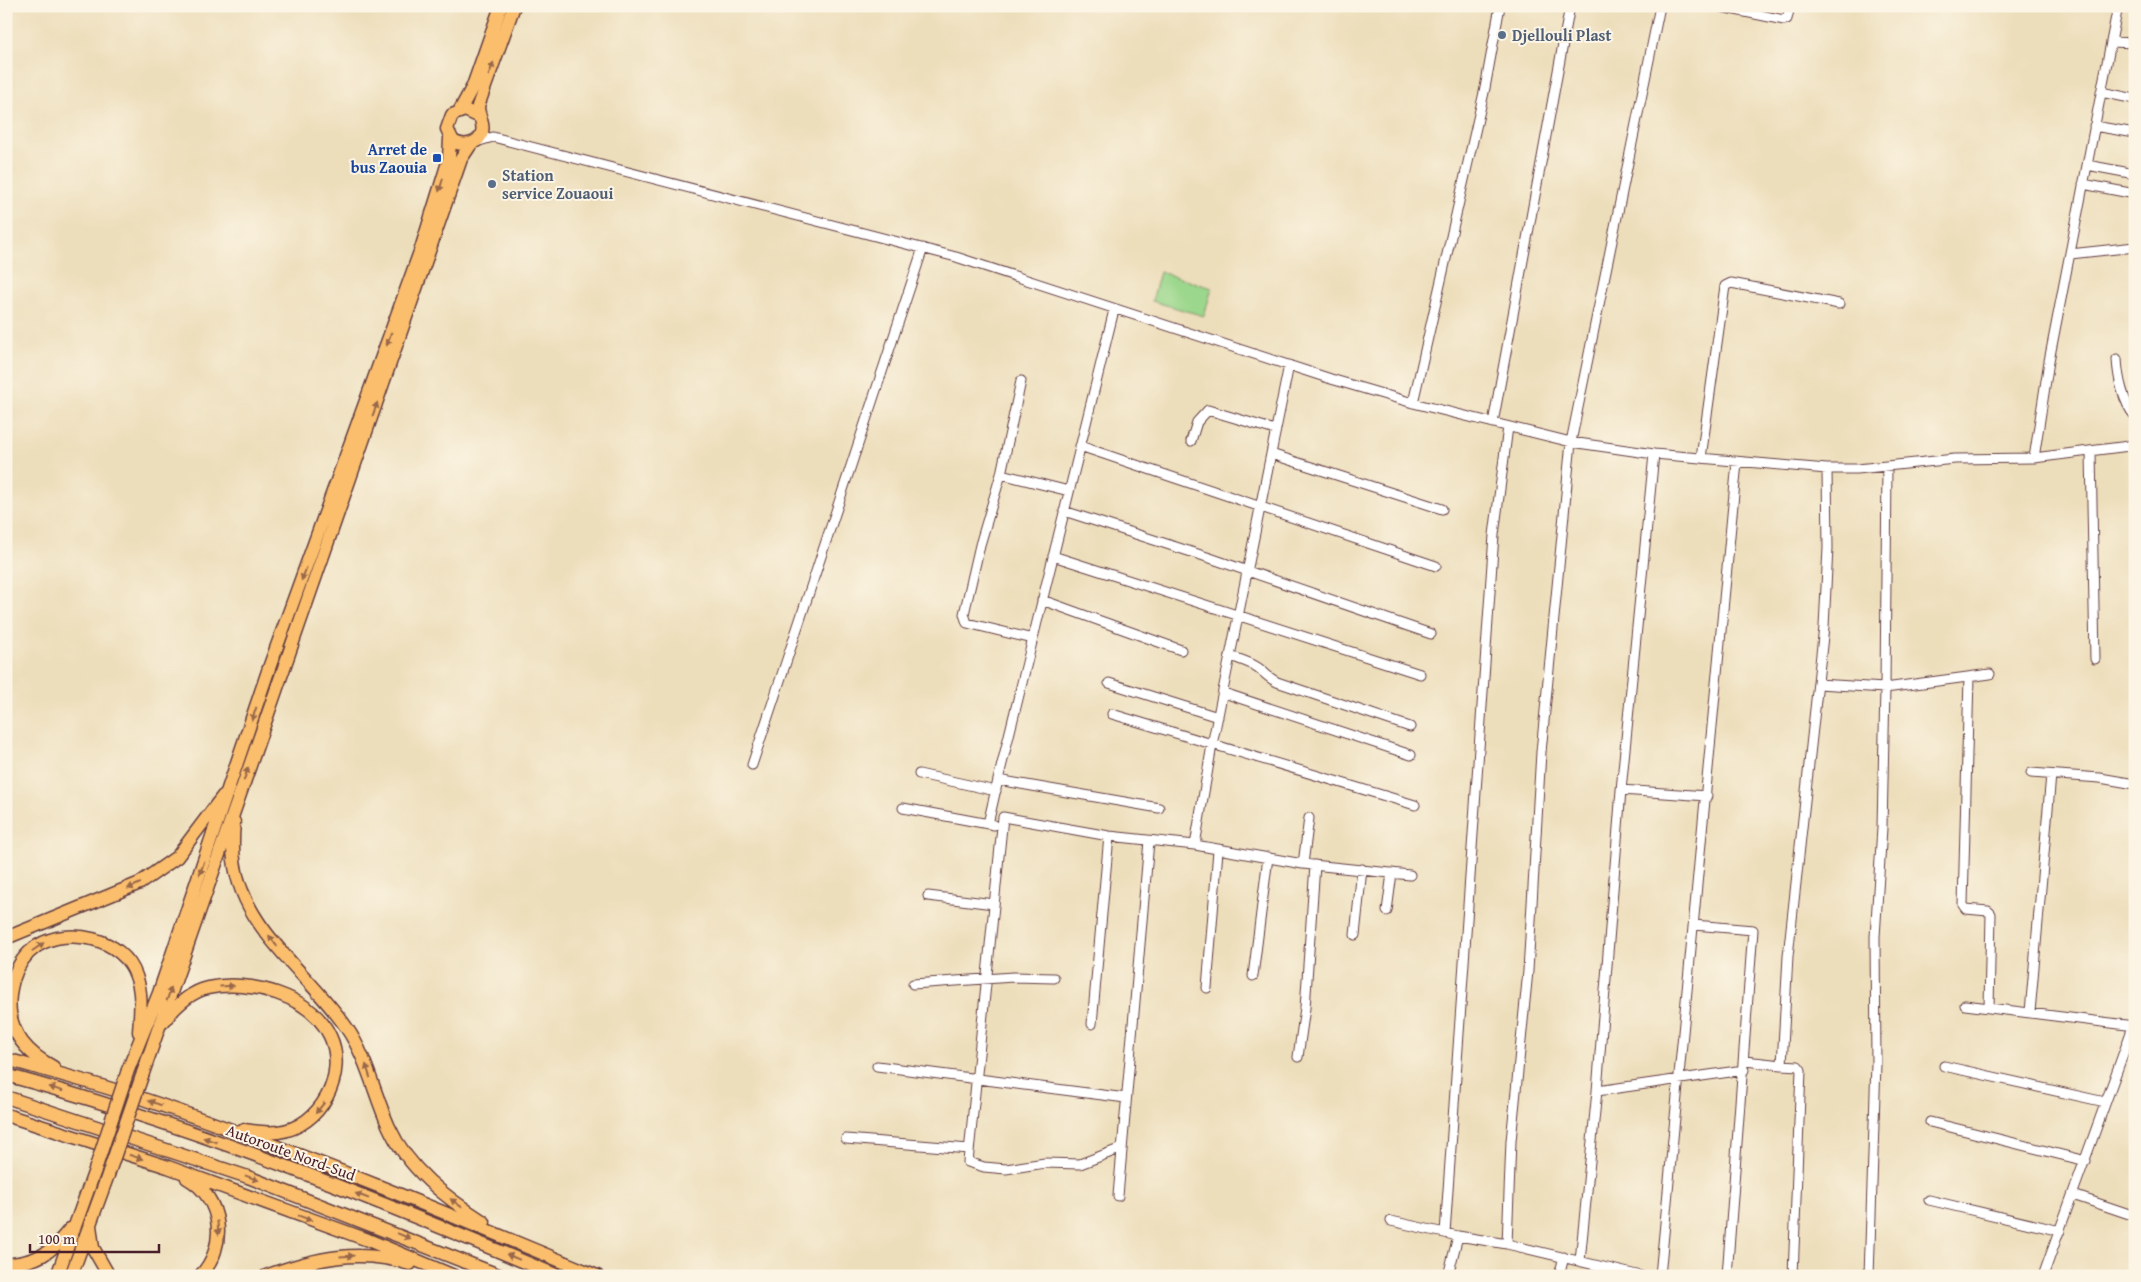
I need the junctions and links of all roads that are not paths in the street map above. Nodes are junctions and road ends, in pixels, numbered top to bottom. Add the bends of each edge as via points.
1 (501, 6) edge
2 (514, 6) edge
3 (1500, 6) edge
4 (1570, 6) edge
5 (1660, 6) edge
6 (1790, 6) edge
7 (2118, 6) edge
8 (1721, 8) dead end
9 (2111, 42) junction
10 (2135, 43) edge
11 (2101, 92) junction
12 (2135, 99) edge
13 (460, 110) junction
14 (480, 120) junction
15 (2094, 126) junction
16 (2135, 133) edge
17 (494, 137) junction
18 (450, 138) junction
19 (474, 143) junction
20 (2087, 165) junction
21 (2135, 174) edge
22 (2083, 184) junction
23 (2135, 194) edge
24 (2135, 247) edge
25 (923, 248) junction
26 (2070, 254) junction
27 (1839, 304) dead end
28 (1114, 310) junction
29 (2117, 359) dead end
30 (1289, 365) junction
31 (1021, 381) dead end
32 (1413, 403) junction
33 (2135, 416) edge
34 (1493, 423) junction
35 (1508, 427) junction
36 (1275, 430) junction
37 (1191, 441) dead end
38 (1571, 442) junction
39 (2133, 445) edge
40 (1080, 446) junction
41 (2090, 452) junction
42 (1270, 454) junction
43 (1654, 454) junction
44 (1701, 458) junction
45 (2034, 458) junction
46 (1737, 462) junction
47 (1887, 466) junction
48 (1827, 469) junction
49 (1001, 474) junction
50 (1069, 491) junction
51 (1261, 506) junction
52 (1442, 509) dead end
53 (1064, 511) junction
54 (1053, 556) junction
55 (1436, 566) dead end
56 (1247, 572) junction
57 (1042, 600) junction
58 (1238, 617) junction
59 (1431, 634) dead end
60 (1032, 639) junction
61 (1181, 650) dead end
62 (1232, 656) junction
63 (2095, 658) dead end
64 (1420, 674) dead end
65 (1990, 674) dead end
66 (1969, 677) junction
67 (1109, 683) dead end
68 (1818, 684) junction
69 (1885, 688) junction
70 (1224, 693) junction
71 (1112, 714) dead end
72 (1218, 717) junction
73 (1410, 727) dead end
74 (1212, 744) junction
75 (1411, 755) dead end
76 (752, 764) dead end
77 (2030, 773) dead end
78 (919, 774) dead end
79 (2051, 774) junction
80 (998, 780) junction
81 (2135, 784) edge
82 (1621, 790) junction
83 (996, 791) junction
84 (233, 795) junction
85 (1707, 796) junction
86 (1415, 805) dead end
87 (903, 808) dead end
88 (1160, 808) dead end
89 (990, 814) junction
90 (1309, 818) dead end
91 (1002, 822) junction
92 (988, 824) junction
93 (1110, 836) junction
94 (1149, 841) junction
95 (1195, 845) junction
96 (1218, 850) junction
97 (1268, 857) junction
98 (1303, 864) junction
99 (1315, 865) junction
100 (1362, 869) junction
101 (1392, 873) junction
102 (1410, 875) dead end
103 (928, 896) dead end
104 (994, 904) junction
105 (1387, 911) dead end
106 (1694, 925) junction
107 (1355, 935) dead end
108 (6, 938) edge
109 (1253, 976) dead end
110 (986, 978) junction
111 (1054, 978) dead end
112 (913, 984) dead end
113 (1207, 988) dead end
114 (1965, 1005) dead end
115 (1989, 1008) junction
116 (2030, 1012) junction
117 (1092, 1024) dead end
118 (2134, 1024) edge
119 (158, 1027) junction
120 (138, 1046) junction
121 (1298, 1057) dead end
122 (6, 1059) edge
123 (1782, 1065) junction
124 (877, 1066) dead end
125 (1744, 1066) junction
126 (1944, 1066) dead end
127 (6, 1075) edge
128 (73, 1078) junction
129 (1679, 1078) junction
130 (976, 1079) junction
131 (1597, 1091) junction
132 (6, 1097) edge
133 (1126, 1098) junction
134 (2105, 1102) junction
135 (190, 1116) junction
136 (10, 1117) edge
137 (1930, 1122) dead end
138 (846, 1139) dead end
139 (1122, 1148) junction
140 (969, 1150) junction
141 (2086, 1161) junction
142 (168, 1167) junction
143 (2073, 1195) junction
144 (1118, 1196) dead end
145 (1929, 1200) dead end
146 (2135, 1216) edge
147 (83, 1222) junction
148 (1391, 1222) dead end
149 (2060, 1231) junction
150 (1445, 1233) junction
151 (1458, 1236) junction
152 (1507, 1244) junction
153 (543, 1253) junction
154 (1564, 1257) junction
155 (1580, 1261) junction
156 (6, 1265) edge
157 (1635, 1275) edge
158 (57, 1276) edge
159 (71, 1276) edge
160 (109, 1276) edge
161 (200, 1276) edge
162 (266, 1276) edge
163 (448, 1276) edge
164 (454, 1276) edge
165 (501, 1276) edge
166 (558, 1276) edge
167 (597, 1276) edge
168 (1448, 1276) edge
169 (1559, 1276) edge
170 (1660, 1276) edge
171 (1727, 1276) edge
172 (1793, 1276) edge
173 (1869, 1276) edge
174 (2043, 1276) edge

1 - 13 highway via 473,86
14 -> 2 highway via 478,106
3 - 32 street via 1485,88
4 - 34 street
5 - 38 street
6 - 8 street via 1784,20
7 - 9 street
9 - 10 street
9 - 11 street
11 - 12 street
11 - 15 street
13 - 14 highway via 470,110
13 - 18 highway via 447,124
14 - 17 street
14 - 19 highway via 482,134
15 - 16 street
15 - 20 street
17 - 19 street
17 - 25 street
18 - 19 highway via 462,145
18 -> 84 highway via 449,159 421,249 269,668
84 -> 19 highway via 461,159
20 - 21 street
20 - 22 street
22 - 23 street
22 - 26 street
24 - 26 street
25 - 28 street
25 - 76 street
26 - 45 street
27 - 44 street via 1732,283 1725,286
28 - 30 street
28 - 40 street
29 - 33 street via 2117,374
30 - 32 street
30 - 36 street
31 - 49 street
32 - 34 street
34 - 35 street
35 - 38 street
35 - 150 street via 1494,535
36 - 37 street via 1208,410 1197,422
36 - 42 street
38 - 43 street
38 - 152 street via 1540,752 1528,971 1511,1141
39 - 41 street
40 - 50 street
40 - 51 street
41 - 45 street
41 - 63 street
42 - 51 street
42 - 52 street
43 - 44 street
43 - 82 street
44 - 46 street
45 - 47 street via 1955,459
46 - 48 street
46 - 85 street
47 - 48 street
47 - 69 street
48 - 68 street via 1828,548
49 - 50 street
49 - 60 street via 964,614 967,623
50 - 53 street
51 - 55 street
51 - 56 street
53 - 54 street
53 - 56 street
54 - 57 street
54 - 58 street
56 - 58 street
56 - 59 street
57 - 60 street
57 - 61 street
58 - 62 street
58 - 64 street
60 - 80 street
62 - 70 street
62 - 73 street via 1261,669 1265,676 1277,682
65 - 66 street
66 - 69 street
66 - 115 street via 1963,905 1966,909 1991,914
67 - 72 street
68 - 69 street
68 - 123 street via 1788,956
69 - 173 street via 1882,828 1875,937 1876,1063
70 - 72 street
70 - 75 street
71 - 74 street
72 - 74 street
74 - 86 street
74 - 95 street
77 - 79 street
78 - 83 street
79 - 81 street
79 - 116 street
80 - 83 street
80 - 88 street
82 - 85 street
82 - 131 street
83 - 89 street
84 -> 108 highway via 177,857 140,884
119 -> 84 highway
84 -> 120 highway
153 -> 84 highway via 458,1205 439,1191 403,1152 389,1129 367,1066 346,1027 327,1000 278,947 244,895 234,861
85 - 106 street
87 - 92 street
89 - 91 street
89 - 92 street
90 - 98 street
91 - 92 street
91 - 93 street
91 - 104 street
93 - 94 street
93 - 117 street
94 - 95 street
94 - 133 street
95 - 96 street
96 - 97 street
96 - 113 street
97 - 98 street
97 - 109 street
98 - 99 street
99 - 100 street
99 - 121 street via 1305,1008
100 - 101 street
100 - 107 street
101 - 102 street
101 - 105 street
103 - 104 street
104 - 110 street
106 - 125 street via 1754,930
106 - 129 street
110 - 111 street
110 - 112 street
110 - 130 street
114 - 115 street
115 - 116 street
116 - 118 street
118 - 134 street
119 -> 135 highway via 190,996 206,988 232,986 280,993 307,1009 330,1035 335,1072 332,1085 319,1109 298,1126 279,1132 257,1132
119 - 147 highway, bridge via 108,1176
128 -> 120 highway via 29,1051 10,1020 8,1003 16,970 35,947 47,941 75,936 99,940 126,960 136,974 141,993
120 - 147 highway, bridge via 95,1170
122 - 128 highway
123 - 125 street
123 - 172 street via 1798,1066 1801,1070
124 - 130 street
125 - 129 street
125 - 171 street
126 - 134 street
166 -> 127 highway, Autoroute Nord-Sud via 273,1162 154,1120
135 -> 128 highway
129 - 131 street
129 - 170 street
130 - 133 street
130 - 140 street
131 - 155 street
132 -> 165 highway via 248,1177
133 - 139 street
134 - 141 street
135 - 153 highway via 397,1192
136 -> 142 highway
137 - 141 street
138 - 140 street
139 - 140 street via 1080,1164 1045,1163 1006,1169 984,1168 968,1162
139 - 144 street
141 - 143 street
142 -> 161 highway via 194,1182 216,1214 219,1234 216,1253
142 -> 164 highway via 368,1240
143 - 146 street
143 - 149 street
145 - 149 street
147 - 156 highway via 44,1256
147 - 158 highway
147 - 159 highway
147 - 160 highway
148 - 150 street
149 - 174 street
150 - 151 street
151 - 152 street
151 - 168 street
152 - 154 street
153 - 167 highway
154 - 155 street
154 - 169 street
155 - 157 street
162 -> 163 highway via 311,1261 350,1255 401,1261

